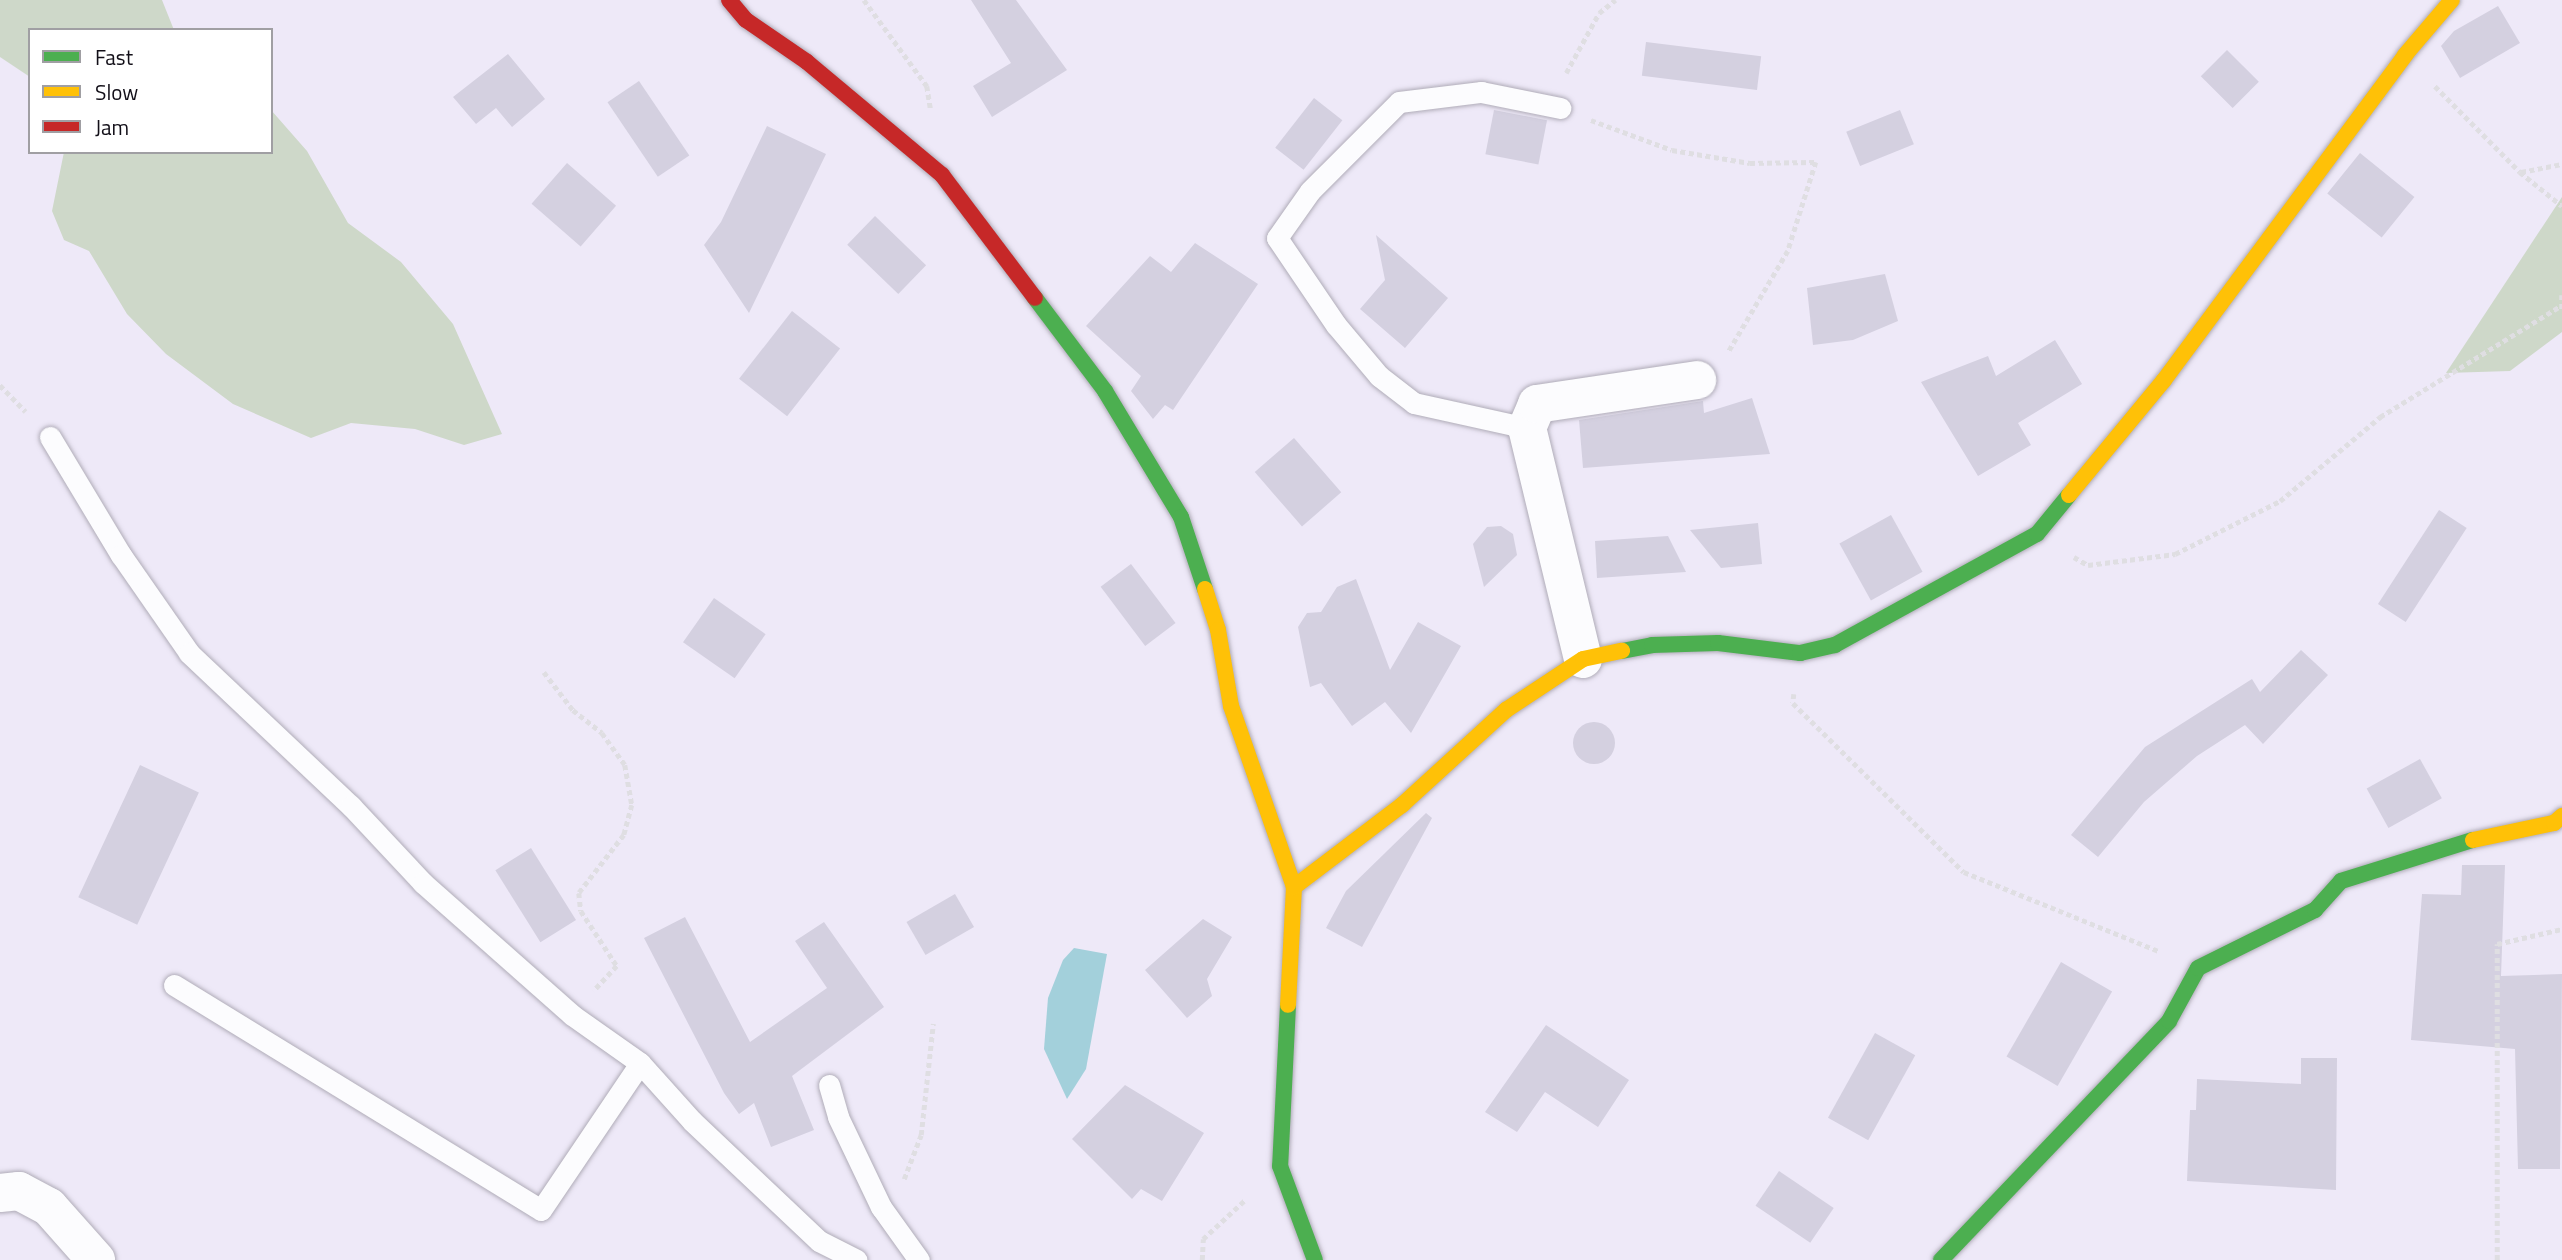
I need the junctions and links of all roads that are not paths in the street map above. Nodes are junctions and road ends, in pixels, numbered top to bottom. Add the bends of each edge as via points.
1 (729, 0) edge
2 (2452, 0) edge
3 (1560, 108) road end
4 (1697, 380) road end
5 (1527, 428) junction
6 (50, 437) dead end
7 (1583, 659) junction
8 (2562, 816) edge
9 (1294, 887) junction
10 (174, 985) dead end
11 (640, 1063) junction
12 (829, 1085) dead end
13 (0, 1193) edge
14 (830, 1254) edge
15 (96, 1260) edge
16 (857, 1260) edge
17 (919, 1260) edge
18 (1315, 1260) edge
19 (1941, 1260) edge

1 - 9 street via 746,20 807,62 930,163 974,214 1105,391 1181,517 1218,631 1238,729
2 - 7 street via 2405,55 2164,380 2038,534 1835,645 1800,653 1718,643 1652,645
3 - 5 lane via 1481,92 1399,102 1310,191 1277,238 1379,376 1415,403
4 - 5 street via 1537,404
5 - 7 street
6 - 11 lane via 121,555 189,653 351,806 423,883 572,1015
7 - 9 street via 1506,710 1402,805
8 - 19 street via 2554,822 2449,845 2341,881 2315,910 2199,968 2169,1021
9 - 18 street via 1280,1166
10 - 11 lane via 541,1210
11 - 14 lane via 728,1157
12 - 17 lane via 838,1118 881,1207
13 - 15 street via 19,1191 50,1207
14 - 16 lane

